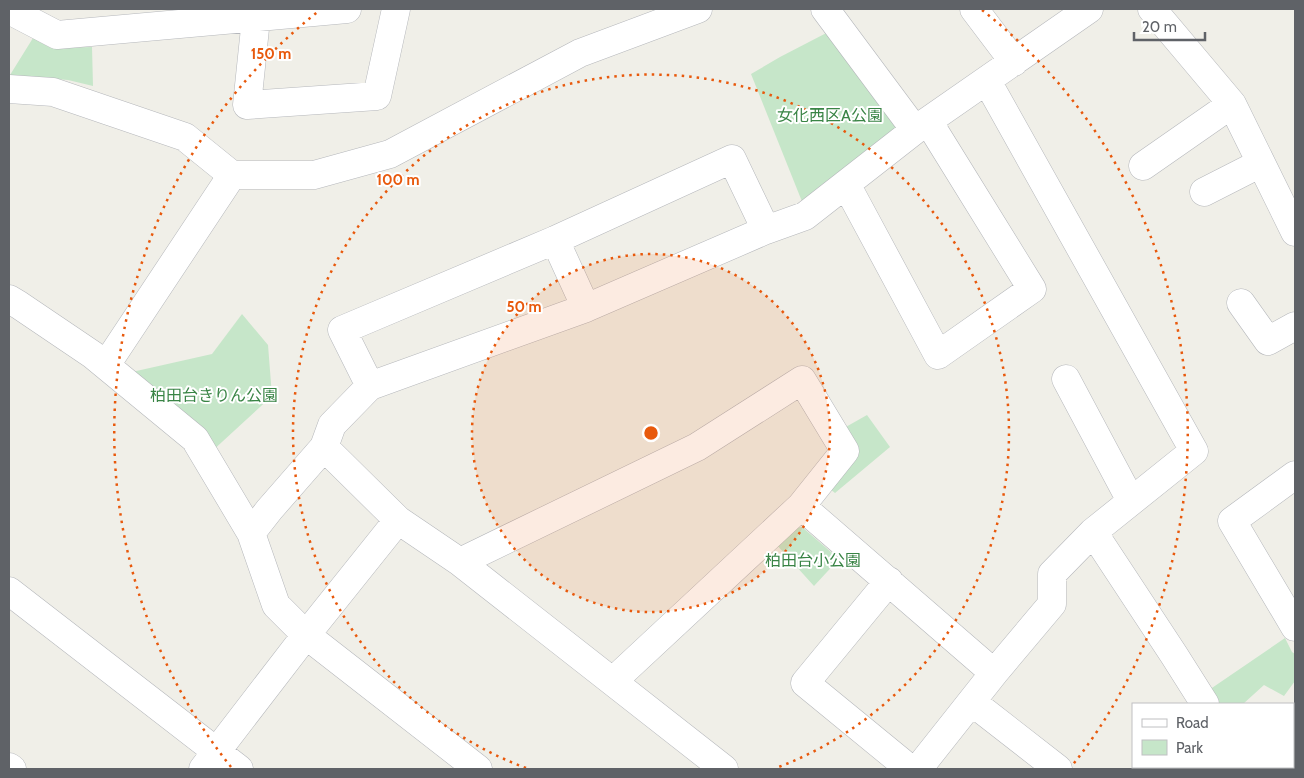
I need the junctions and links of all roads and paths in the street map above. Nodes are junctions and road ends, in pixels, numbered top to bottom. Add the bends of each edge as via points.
1 (347, 9) edge
2 (396, 9) edge
3 (698, 9) edge
4 (825, 9) edge
5 (974, 9) edge
6 (1089, 9) edge
7 (1152, 9) edge
8 (16, 11) edge
9 (256, 13) edge
10 (1014, 62) junction
11 (987, 81) junction
12 (9, 89) edge
13 (1232, 104) junction
14 (922, 126) junction
15 (1261, 162) junction
16 (1143, 166) dead end
17 (232, 175) junction
18 (846, 184) junction
19 (1204, 192) dead end
20 (766, 230) junction
21 (1295, 232) edge
22 (555, 240) junction
23 (9, 299) edge
24 (1241, 303) dead end
25 (586, 308) junction
26 (1295, 326) edge
27 (106, 365) junction
28 (1066, 379) dead end
29 (370, 386) junction
30 (324, 447) junction
31 (1295, 475) edge
32 (1131, 501) junction
33 (801, 506) junction
34 (398, 520) junction
35 (251, 532) junction
36 (1093, 532) junction
37 (460, 562) junction
38 (889, 581) junction
39 (9, 590) edge
40 (1292, 614) edge
41 (306, 635) junction
42 (994, 673) junction
43 (613, 681) junction
44 (972, 702) junction
45 (1204, 703) edge
46 (210, 761) edge
47 (9, 767) edge
48 (12, 769) edge
49 (239, 769) edge
50 (478, 769) edge
51 (724, 769) edge
52 (910, 769) edge
53 (918, 769) edge
54 (1058, 769) edge

1 - 9 street
2 - 9 street via 377,96 247,105
3 - 17 street via 580,53 390,154 314,175
4 - 14 street
5 - 10 street
6 - 10 street
7 - 13 street
8 - 9 street via 57,36
10 - 11 street
11 - 14 street
11 - 32 street via 1194,451
12 - 17 street via 53,92 185,137
13 - 15 street
13 - 16 street
14 - 18 street
14 - 18 street via 1032,289 938,355
15 - 19 street
15 - 21 street
17 - 27 street
18 - 20 street via 806,216
20 - 22 street via 732,159
20 - 25 street
22 - 25 street
22 - 29 street via 342,330
23 - 27 street
24 - 26 street via 1268,342
25 - 29 street
27 - 35 street via 195,439
28 - 32 street
29 - 30 street via 332,425
30 - 34 street
30 - 35 street
31 - 40 street via 1232,521
32 - 36 street
33 - 37 street via 845,451 802,380 697,447
33 - 38 street
33 - 43 street
34 - 37 street
34 - 41 street
35 - 41 street via 276,606
36 - 42 street via 1052,574 1052,604
36 - 45 street
37 - 43 street
38 - 42 street
38 - 52 street via 805,683
39 - 46 street
41 - 46 street
41 - 50 street
42 - 44 street
43 - 51 street
44 - 53 street
44 - 54 street
46 - 49 street
47 - 48 street

